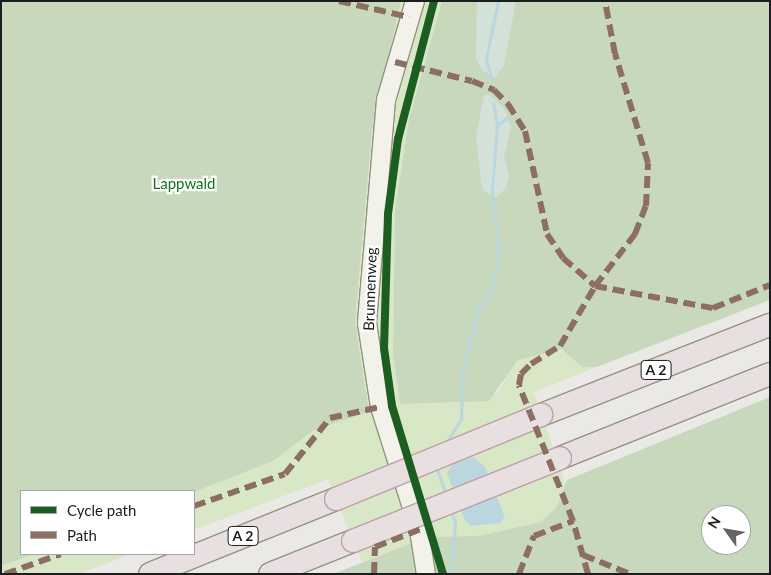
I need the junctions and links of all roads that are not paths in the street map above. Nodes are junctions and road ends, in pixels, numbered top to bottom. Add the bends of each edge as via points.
1 (415, 1) edge
2 (770, 325) edge
3 (770, 374) edge
4 (150, 574) edge
5 (270, 574) edge
6 (426, 574) edge

1 - 6 main road, Brunnenweg via 386,100 368,323 380,407 420,530
2 - 4 highway, A 2, bridge
3 - 5 highway, bridge

